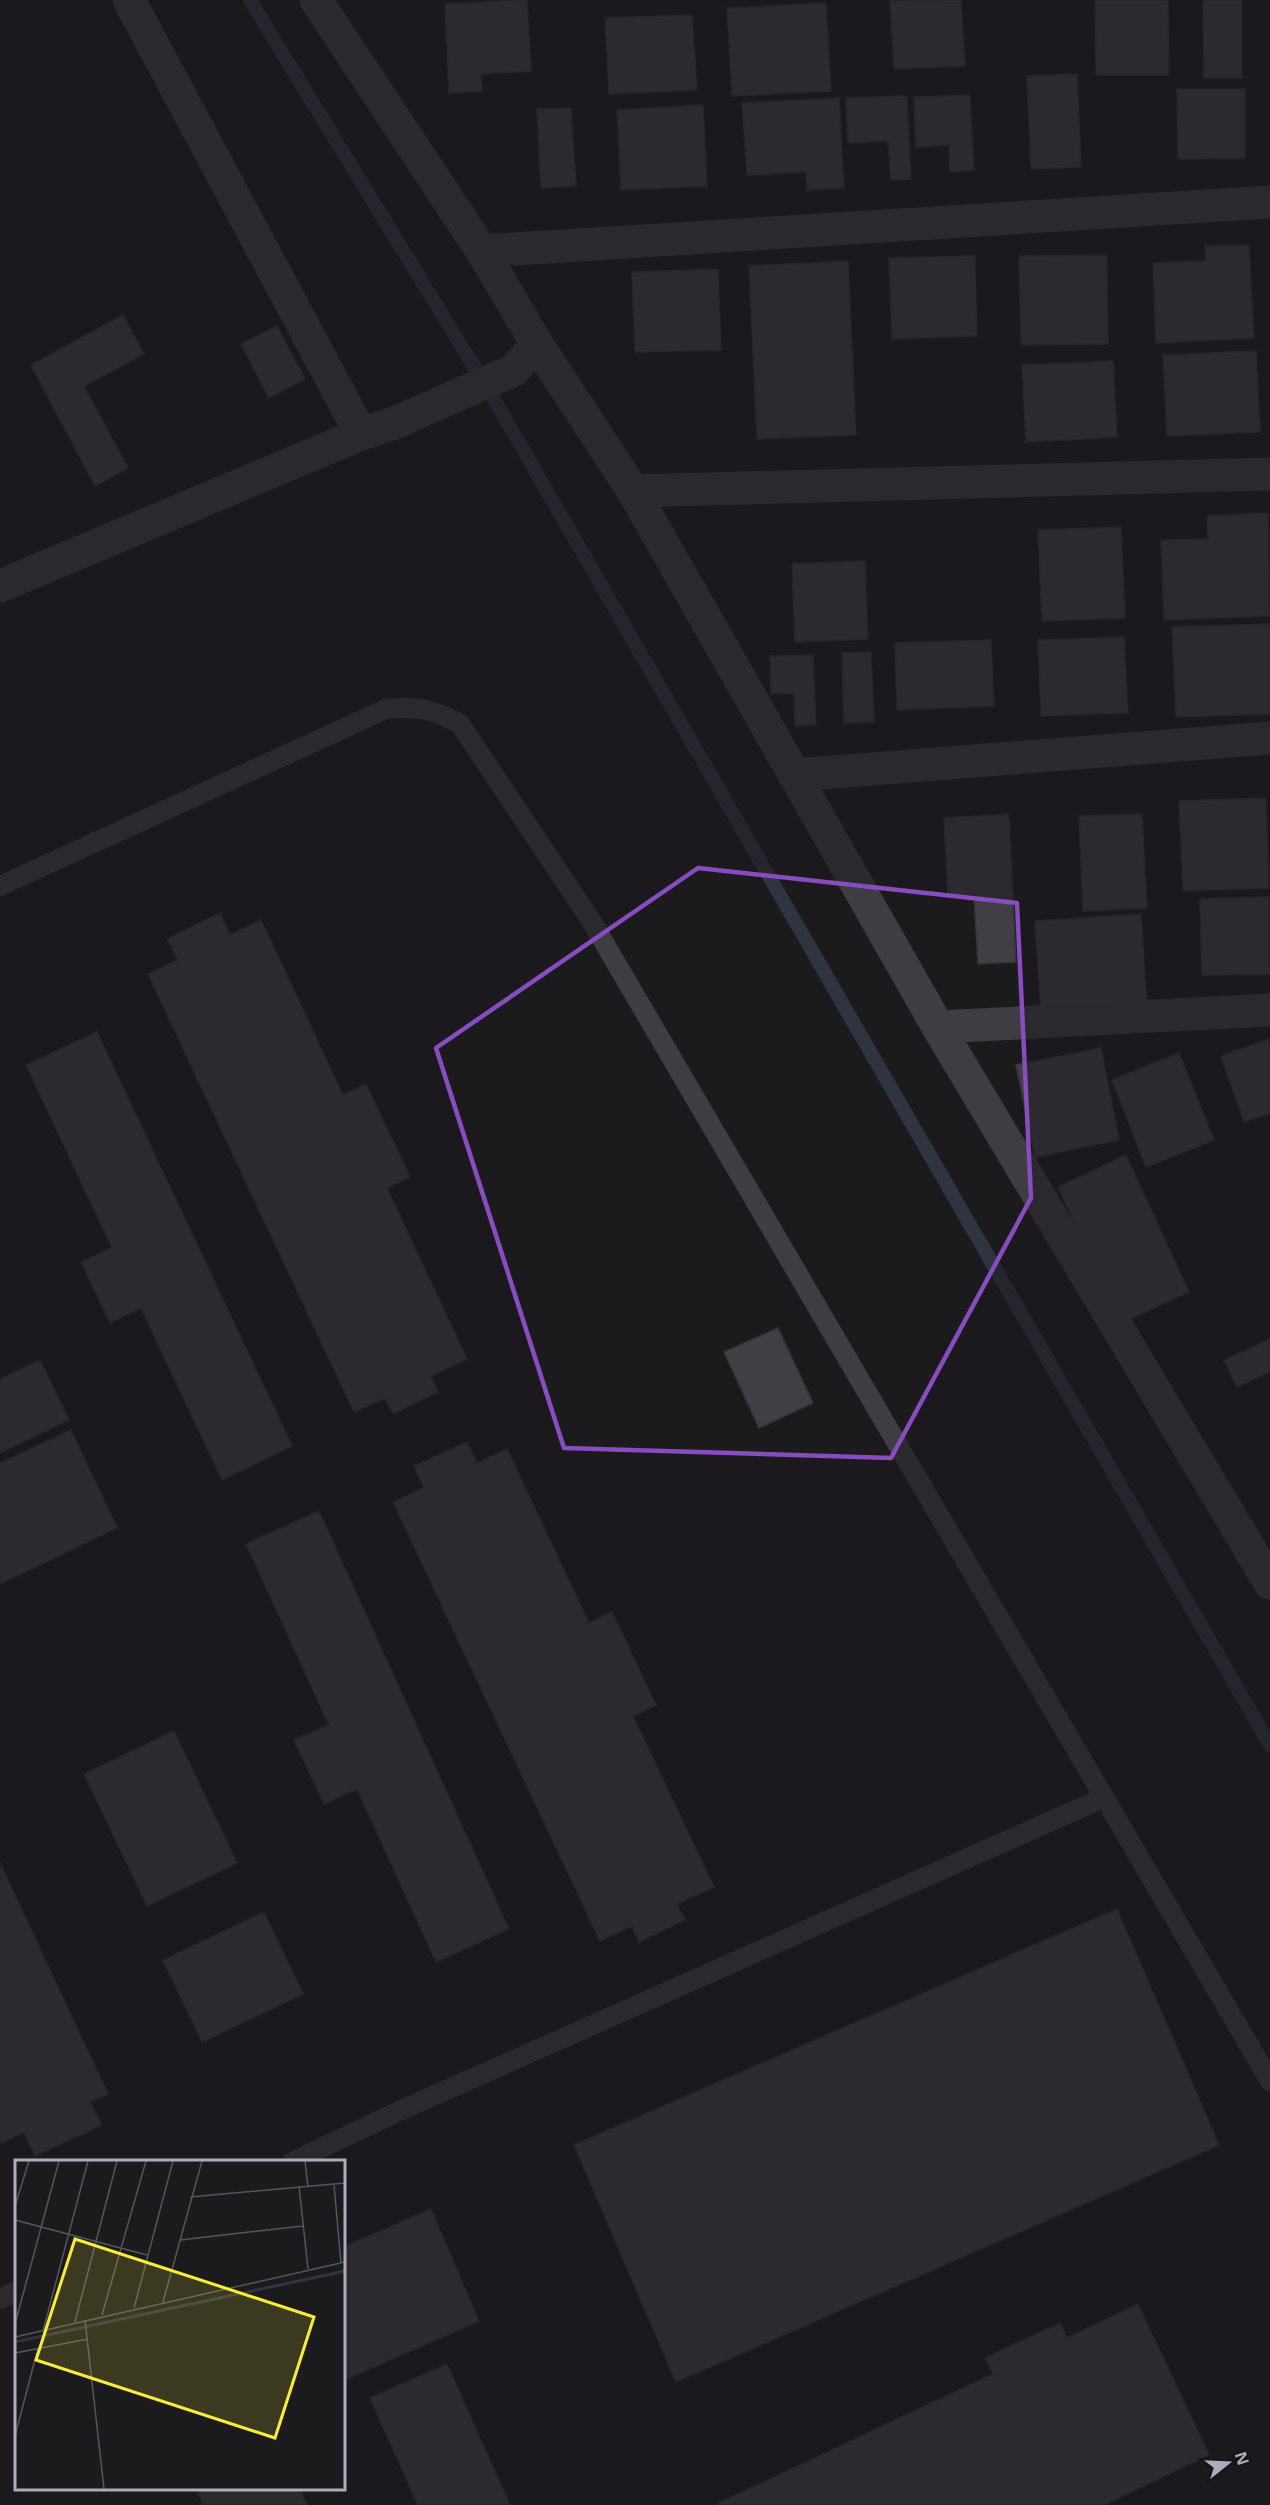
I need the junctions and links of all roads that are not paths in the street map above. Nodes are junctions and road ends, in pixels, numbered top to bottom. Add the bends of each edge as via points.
1 (129, 0) edge
2 (316, 0) edge
3 (1270, 202) edge
4 (482, 251) junction
5 (537, 344) junction
6 (361, 434) junction
7 (1270, 474) edge
8 (633, 491) junction
9 (0, 586) edge
10 (1270, 738) edge
11 (794, 775) junction
12 (0, 886) edge
13 (1270, 1010) edge
14 (938, 1027) junction
15 (1270, 1583) edge
16 (1103, 1797) junction
17 (1270, 2081) edge
18 (296, 2160) edge
19 (15, 2292) edge
20 (0, 2299) edge

1 - 6 street
2 - 4 street
3 - 4 street
4 - 5 street
5 - 6 street via 514,370
5 - 8 street
6 - 9 street
7 - 8 street
8 - 11 street
10 - 11 street
11 - 14 street
12 - 16 lane via 386,709 438,711 460,724 592,922
13 - 14 street
14 - 15 street
16 - 17 lane
16 - 18 lane
19 - 20 lane

